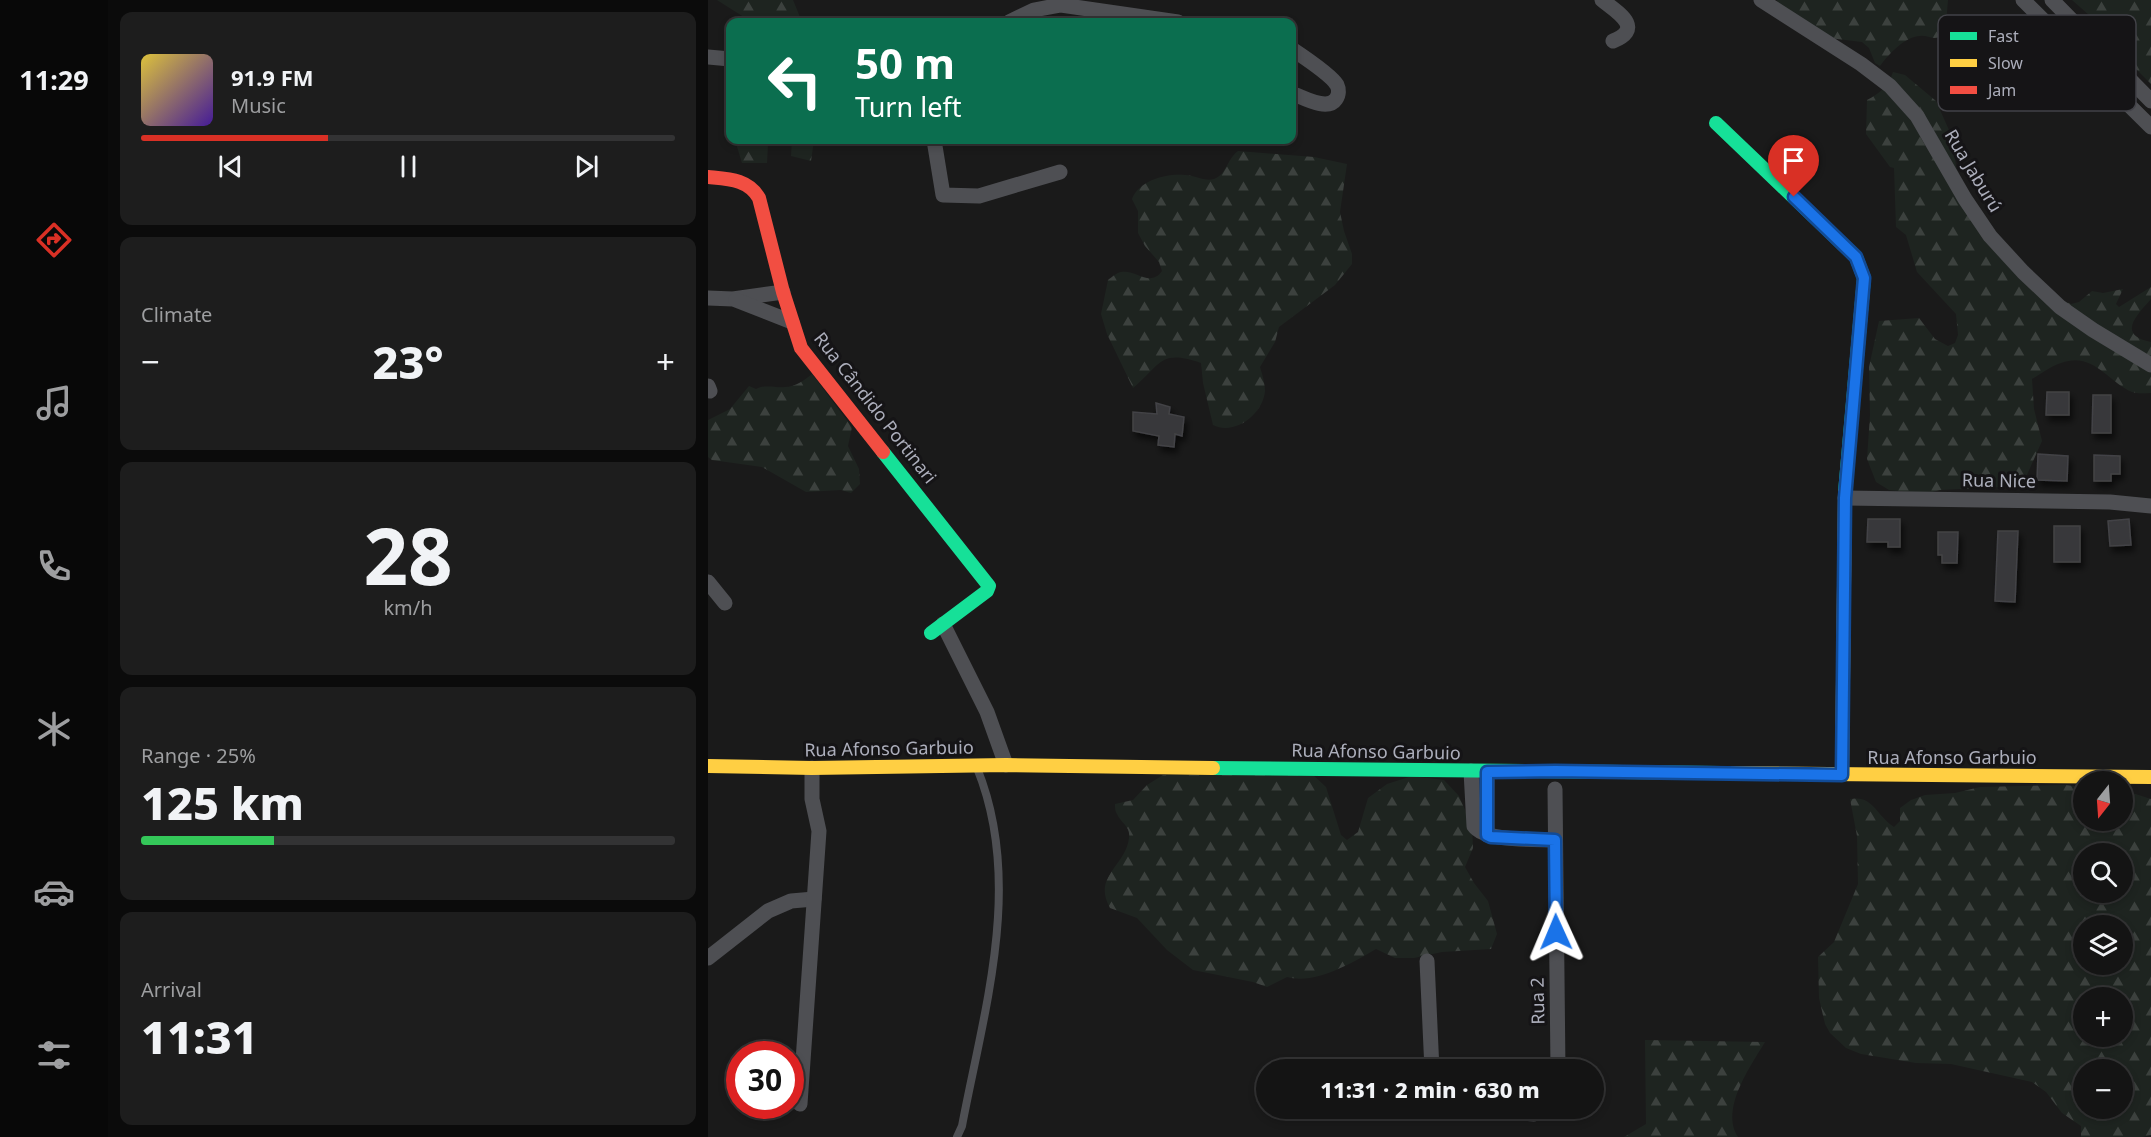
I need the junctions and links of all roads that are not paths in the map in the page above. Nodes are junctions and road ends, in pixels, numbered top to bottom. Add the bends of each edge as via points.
1 (1602, 0) edge
2 (1761, 0) edge
3 (2023, 0) edge
4 (2052, 0) edge
5 (2038, 15) edge
6 (2067, 15) edge
7 (1017, 18) edge
8 (1150, 18) edge
9 (1613, 41) dead end
10 (1297, 52) edge
11 (708, 57) edge
12 (726, 59) edge
13 (2136, 86) edge
14 (1296, 96) dead end
15 (2151, 101) edge
16 (2135, 111) edge
17 (1716, 123) dead end
18 (2151, 127) edge
19 (935, 144) edge
20 (1060, 172) dead end
21 (708, 177) edge
22 (783, 292) junction
23 (708, 298) edge
24 (734, 299) junction
25 (792, 322) junction
26 (2151, 365) edge
27 (1845, 498) junction
28 (2151, 506) edge
29 (708, 582) edge
30 (725, 603) dead end
31 (937, 629) joint
32 (1006, 765) junction
33 (708, 766) edge
34 (976, 766) junction
35 (812, 768) junction
36 (1471, 771) junction
37 (1487, 772) junction
38 (1842, 775) junction
39 (2151, 777) edge
40 (1555, 789) dead end
41 (1487, 835) junction
42 (1555, 840) junction
43 (814, 899) junction
44 (708, 958) edge
45 (1427, 961) dead end
46 (804, 1045) edge
47 (1431, 1059) edge
48 (1558, 1059) edge
49 (957, 1137) edge

1 - 9 street via 1626,19 1628,26 1626,33
2 - 26 street, Rua Jaburú via 1890,86 1917,116 1990,236 2017,265 2060,306
3 - 5 street
4 - 6 street
7 - 8 street via 1061,5
10 - 14 street via 1336,84 1339,93 1329,105
11 - 12 street
13 - 15 street
16 - 18 street
17 - 27 street via 1861,266 1864,278
19 - 20 street via 944,195 979,196
21 - 22 street, Rua Cândido Portinari via 734,179 756,191
22 - 24 street
22 - 25 street, Rua Cândido Portinari
23 - 24 street
24 - 25 street
25 - 31 street, Rua Cândido Portinari via 809,360 988,583 987,591
27 - 28 street, Rua Nice
27 - 38 street
29 - 30 street
31 - 32 street, Rua Cândido Portinari via 987,712
32 - 34 street, Rua Afonso Garbuio
32 - 36 street, Rua Afonso Garbuio
33 - 35 street, Rua Afonso Garbuio
34 - 35 street, Rua Afonso Garbuio
34 - 49 lane via 984,784 998,855 999,900 990,980
35 - 43 street via 812,799 819,831
36 - 37 street, Rua Afonso Garbuio
36 - 41 street via 1474,826
37 - 38 street, Rua Afonso Garbuio
37 - 41 street
38 - 39 street, Rua Afonso Garbuio
40 - 42 street, Rua 2
41 - 42 street
42 - 48 street, Rua 2
43 - 44 street via 791,901 768,911
43 - 46 street
45 - 47 street

